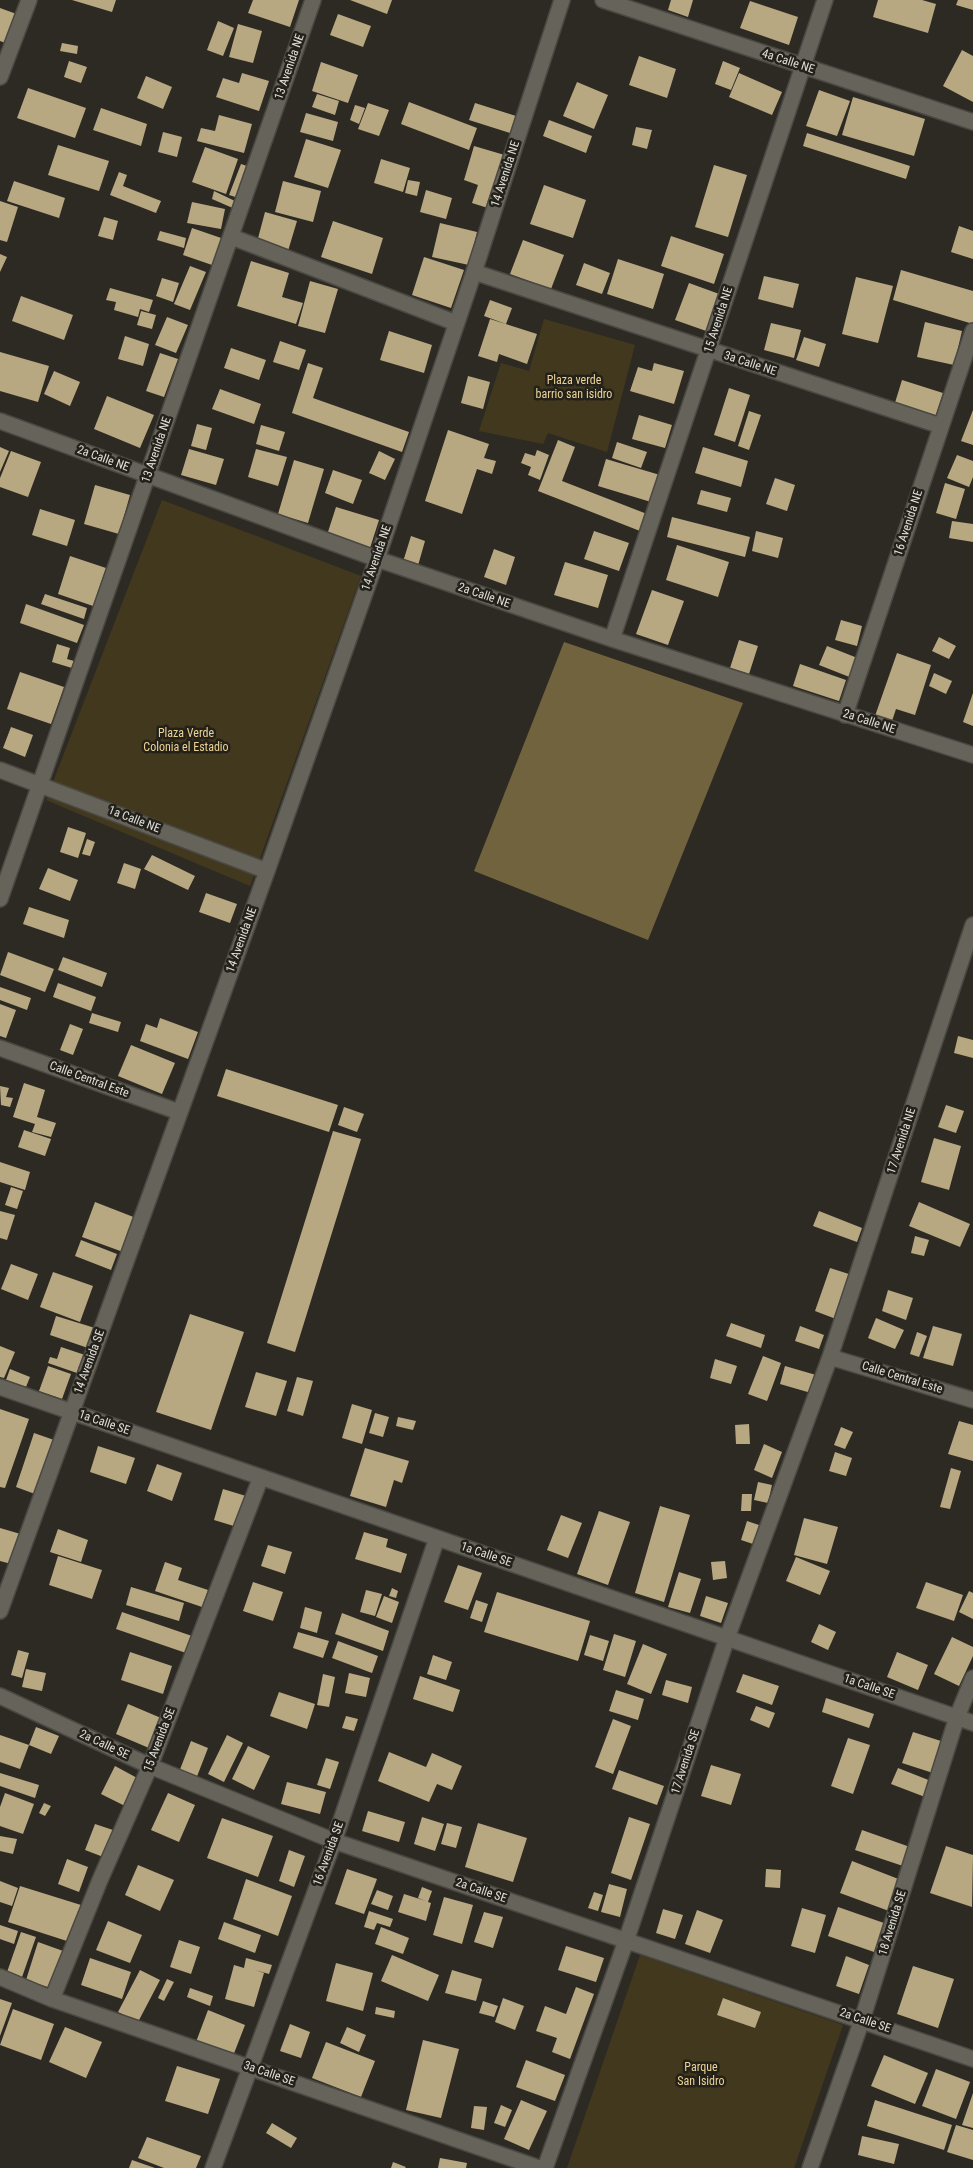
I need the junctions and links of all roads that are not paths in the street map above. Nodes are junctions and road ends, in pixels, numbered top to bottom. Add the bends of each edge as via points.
1 (29, 0) edge
2 (313, 0) edge
3 (562, 0) edge
4 (603, 0) edge
5 (824, 0) edge
6 (802, 66) junction
7 (0, 77) edge
8 (973, 122) edge
9 (232, 237) junction
10 (474, 272) junction
11 (456, 323) junction
12 (973, 331) edge
13 (709, 351) junction
14 (0, 421) edge
15 (941, 426) junction
16 (148, 475) junction
17 (376, 559) junction
18 (612, 639) junction
19 (845, 714) junction
20 (973, 755) edge
21 (0, 770) edge
22 (40, 785) junction
23 (267, 871) junction
24 (0, 899) edge
25 (973, 925) edge
26 (0, 1048) edge
27 (179, 1112) junction
28 (830, 1357) junction
29 (0, 1387) edge
30 (973, 1400) edge
31 (72, 1412) junction
32 (261, 1477) junction
33 (437, 1538) junction
34 (0, 1611) edge
35 (727, 1638) junction
36 (973, 1678) edge
37 (0, 1696) edge
38 (958, 1717) junction
39 (973, 1722) edge
40 (150, 1766) junction
41 (334, 1842) junction
42 (626, 1941) junction
43 (0, 1978) edge
44 (52, 2000) junction
45 (862, 2020) junction
46 (973, 2059) edge
47 (249, 2067) junction
48 (213, 2168) edge
49 (539, 2168) edge
50 (546, 2168) edge
51 (810, 2168) edge

1 - 7 street
2 - 9 street, 13 Avenida NE
3 - 10 street, 14 Avenida NE
4 - 6 street, 4a Calle NE
5 - 6 street, 15 Avenida NE
6 - 8 street, 4a Calle NE
6 - 13 street, 15 Avenida NE
9 - 11 street
9 - 16 street, 13 Avenida NE
10 - 11 street, 14 Avenida NE
10 - 13 street, 3a Calle NE
11 - 17 street, 14 Avenida NE
12 - 15 street, 16 Avenida NE
13 - 15 street, 3a Calle NE
13 - 18 street, 15 Avenida NE
14 - 16 street, 2a Calle NE
15 - 19 street, 16 Avenida NE
16 - 17 street, 2a Calle NE
16 - 22 street, 13 Avenida NE
17 - 18 street, 2a Calle NE
17 - 23 street, 14 Avenida NE
18 - 19 street, 2a Calle NE
19 - 20 street, 2a Calle NE
21 - 22 street, 1a Calle NE
22 - 23 street, 1a Calle NE
22 - 24 street, 13 Avenida NE
23 - 27 street, 14 Avenida NE
25 - 28 street, 17 Avenida NE
26 - 27 street, Calle Central Este
27 - 31 street, 14 Avenida SE
28 - 30 street, Calle Central Este
28 - 35 street, 17 Avenida SE
29 - 31 street, 1a Calle SE
31 - 32 street, 1a Calle SE
31 - 34 street, 14 Avenida SE
32 - 33 street, 1a Calle SE
32 - 40 street, 15 Avenida SE
33 - 35 street, 1a Calle SE
33 - 41 street, 16 Avenida SE
35 - 38 street, 1a Calle SE
35 - 42 street, 17 Avenida SE
36 - 38 street, 18 Avenida SE
37 - 40 street, 2a Calle SE
38 - 39 street, 1a Calle SE
38 - 45 street, 18 Avenida SE
40 - 41 street, 2a Calle SE
40 - 44 street, 15 Avenida SE
41 - 42 street, 2a Calle SE
41 - 47 street, 16 Avenida SE
42 - 45 street, 2a Calle SE
42 - 50 street, 17 Avenida SE
43 - 44 street, 3a Calle SE
44 - 47 street, 3a Calle SE
45 - 46 street, 2a Calle SE
45 - 51 street, 18 Avenida SE
47 - 48 street, 16 Avenida SE
47 - 49 street, 3a Calle SE

